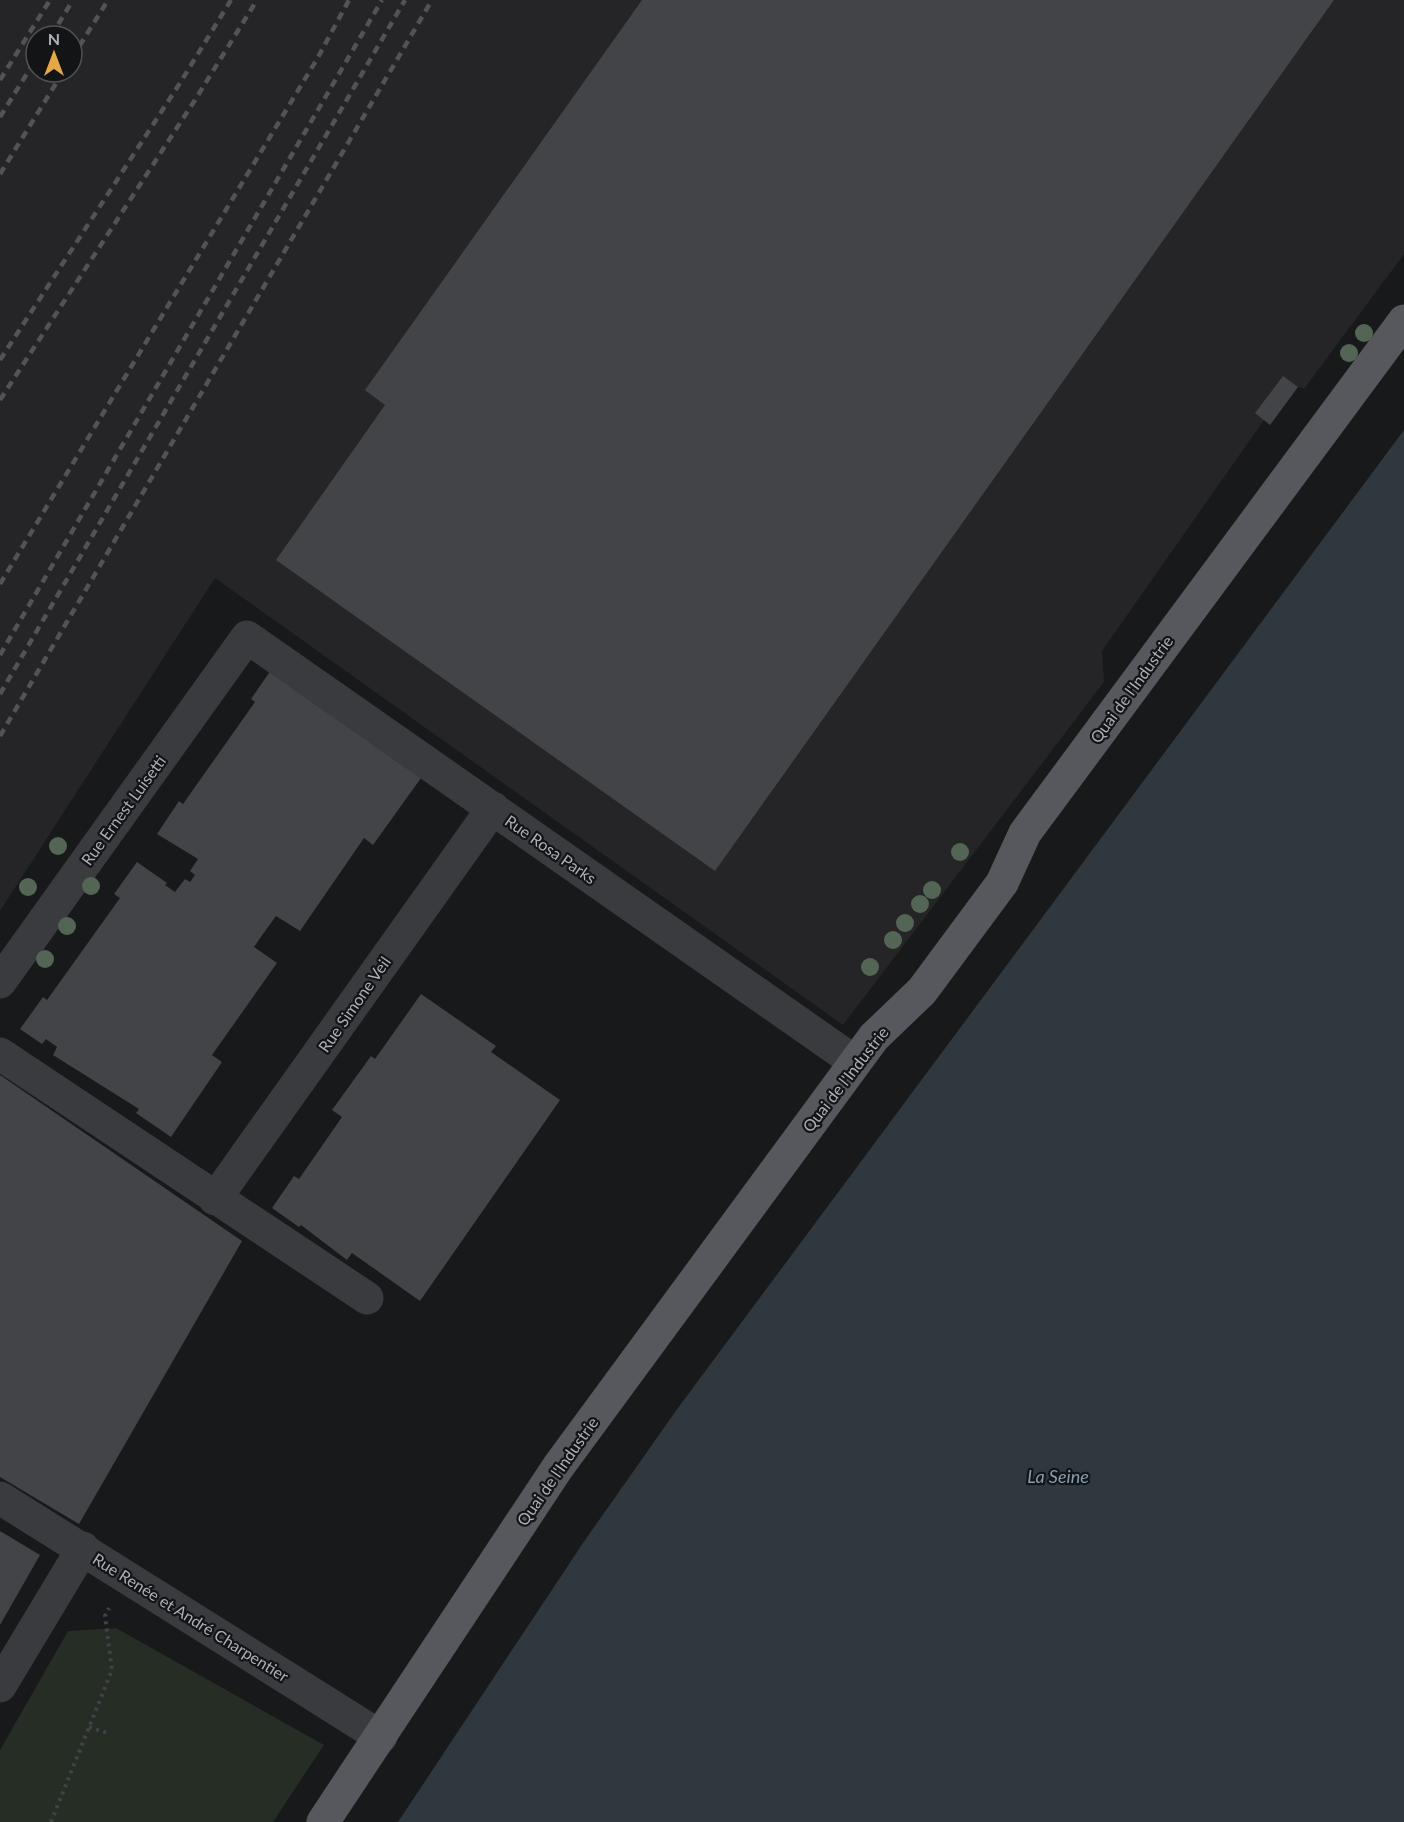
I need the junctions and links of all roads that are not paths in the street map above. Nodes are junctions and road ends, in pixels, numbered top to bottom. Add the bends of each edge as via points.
1 (1404, 321) edge
2 (247, 637) joint
3 (493, 808) junction
4 (0, 982) edge
5 (0, 1054) edge
6 (855, 1062) junction
7 (215, 1199) junction
8 (367, 1298) dead end
9 (0, 1498) edge
10 (83, 1548) junction
11 (0, 1686) edge
12 (381, 1737) junction
13 (322, 1822) edge

1 - 6 main road, Quai de l'Industrie via 1025,833 1002,883 956,946 922,991 874,1037
2 - 3 street, Rue Rosa Parks
2 - 4 street, Rue Ernest Luisetti
3 - 6 street, Rue Rosa Parks
3 - 7 street, Rue Simone Veil
5 - 7 street
6 - 12 main road, Quai de l'Industrie via 558,1467
7 - 8 street
9 - 10 street, Rue Renée et André Charpentier
10 - 11 street
10 - 12 street, Rue Renée et André Charpentier
12 - 13 main road, Quai de l'Industrie

